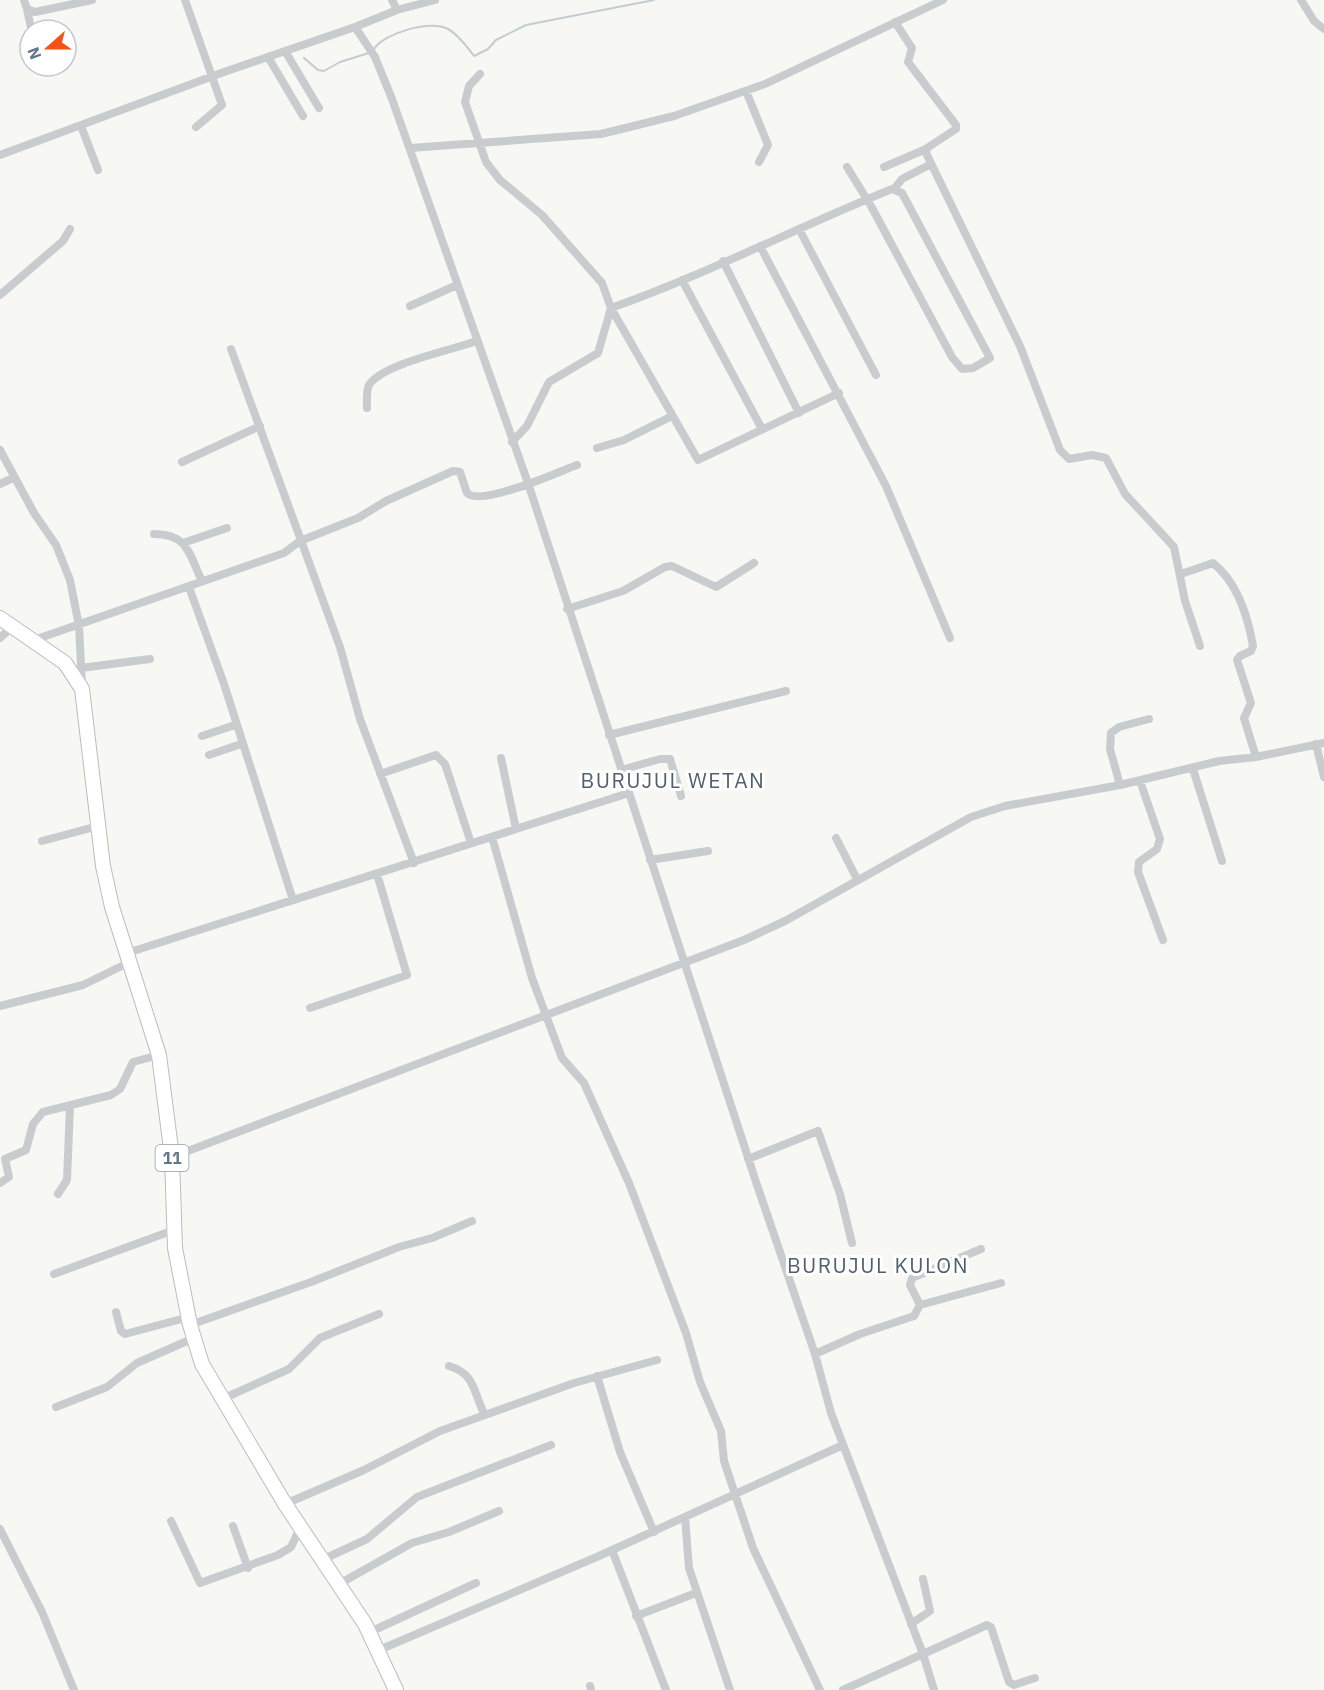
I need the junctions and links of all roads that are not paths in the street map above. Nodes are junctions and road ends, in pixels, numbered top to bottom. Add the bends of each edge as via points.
1 (24, 0) edge
2 (92, 0) edge
3 (185, 0) edge
4 (392, 0) edge
5 (435, 0) edge
6 (942, 0) edge
7 (1301, 0) edge
8 (27, 9) junction
9 (397, 10) junction
10 (29, 18) edge
11 (895, 22) junction
12 (355, 27) junction
13 (1324, 29) edge
14 (285, 51) junction
15 (268, 57) junction
16 (480, 74) dead end
17 (213, 77) junction
18 (746, 91) junction
19 (319, 108) dead end
20 (303, 116) dead end
21 (81, 126) junction
22 (196, 127) dead end
23 (477, 142) junction
24 (410, 148) junction
25 (926, 149) junction
26 (0, 155) edge
27 (759, 162) dead end
28 (931, 164) junction
29 (847, 167) dead end
30 (884, 167) dead end
31 (98, 170) dead end
32 (894, 189) junction
33 (867, 199) junction
34 (70, 229) dead end
35 (800, 229) junction
36 (760, 246) junction
37 (723, 261) junction
38 (682, 280) junction
39 (457, 285) junction
40 (0, 295) edge
41 (410, 306) dead end
42 (611, 308) junction
43 (477, 341) junction
44 (231, 349) dead end
45 (876, 375) dead end
46 (839, 393) junction
47 (367, 408) dead end
48 (798, 413) junction
49 (672, 416) junction
50 (260, 426) junction
51 (762, 429) junction
52 (512, 442) junction
53 (597, 448) dead end
54 (0, 450) edge
55 (182, 462) dead end
56 (577, 465) dead end
57 (13, 478) junction
58 (528, 483) junction
59 (0, 484) edge
60 (227, 528) dead end
61 (154, 534) dead end
62 (300, 541) junction
63 (183, 543) junction
64 (754, 563) dead end
65 (1181, 574) junction
66 (202, 581) junction
67 (189, 587) junction
68 (567, 609) junction
69 (0, 618) edge
70 (79, 626) junction
71 (12, 627) junction
72 (0, 638) edge
73 (950, 638) dead end
74 (33, 640) junction
75 (1200, 646) dead end
76 (150, 659) dead end
77 (81, 668) junction
78 (82, 689) junction
79 (786, 691) dead end
80 (1149, 719) dead end
81 (235, 725) junction
82 (609, 735) junction
83 (202, 736) dead end
84 (241, 744) junction
85 (1320, 744) edge
86 (209, 755) dead end
87 (1256, 757) junction
88 (501, 758) dead end
89 (1193, 769) junction
90 (621, 770) junction
91 (380, 774) junction
92 (1324, 777) edge
93 (1140, 781) junction
94 (1120, 785) junction
95 (629, 793) junction
96 (681, 796) dead end
97 (98, 826) junction
98 (516, 829) junction
99 (492, 837) junction
100 (836, 838) dead end
101 (42, 841) dead end
102 (471, 843) junction
103 (708, 851) dead end
104 (650, 860) junction
105 (1222, 861) dead end
106 (414, 863) junction
107 (377, 874) junction
108 (857, 879) junction
109 (293, 900) junction
110 (1163, 940) dead end
111 (129, 957) junction
112 (684, 962) junction
113 (0, 1006) edge
114 (310, 1008) dead end
115 (546, 1015) junction
116 (159, 1055) junction
117 (70, 1106) junction
118 (172, 1156) junction
119 (748, 1159) junction
120 (0, 1183) edge
121 (58, 1194) dead end
122 (472, 1221) dead end
123 (174, 1230) junction
124 (852, 1243) dead end
125 (981, 1250) dead end
126 (54, 1274) dead end
127 (1001, 1283) dead end
128 (920, 1305) junction
129 (116, 1312) dead end
130 (379, 1314) dead end
131 (191, 1327) junction
132 (815, 1354) junction
133 (657, 1360) dead end
134 (449, 1366) dead end
135 (597, 1376) junction
136 (222, 1399) junction
137 (56, 1407) dead end
138 (485, 1415) junction
139 (551, 1445) dead end
140 (843, 1445) junction
141 (735, 1495) junction
142 (285, 1503) junction
143 (499, 1511) dead end
144 (685, 1517) junction
145 (171, 1521) dead end
146 (233, 1526) dead end
147 (300, 1528) junction
148 (0, 1529) edge
149 (654, 1532) junction
150 (612, 1550) junction
151 (324, 1559) junction
152 (248, 1568) junction
153 (923, 1579) dead end
154 (476, 1583) dead end
155 (339, 1584) junction
156 (696, 1593) junction
157 (636, 1617) junction
158 (911, 1624) junction
159 (370, 1632) junction
160 (379, 1650) junction
161 (923, 1654) junction
162 (1035, 1678) dead end
163 (1022, 1686) edge
164 (74, 1690) edge
165 (396, 1690) edge
166 (666, 1690) edge
167 (729, 1690) edge
168 (820, 1690) edge
169 (843, 1690) edge
170 (934, 1690) edge

1 - 8 street
2 - 8 street via 35,12
3 - 17 street
4 - 9 street
5 - 9 street
6 - 11 street
7 - 13 street
8 - 10 street
9 - 12 street
11 - 18 street
11 - 25 street via 912,48 908,62 956,126
12 - 14 street
12 - 24 street via 375,57
14 - 15 street
14 - 19 street
15 - 17 street
15 - 20 street
16 - 23 street via 469,86 465,102
17 - 21 street
17 - 22 street via 221,108
18 - 23 street via 674,116 601,134
18 - 27 street via 768,145
21 - 26 street
21 - 31 street
23 - 24 street
23 - 42 street via 494,174 542,215 599,278
24 - 39 street
25 - 28 street
25 - 30 street
28 - 32 street via 902,179
28 - 65 street via 1020,346 1060,450 1069,459 1092,455 1107,460 1125,494 1173,544
29 - 33 street
32 - 33 street
32 - 33 street via 902,193 990,358 973,368 962,369 952,357
33 - 35 street
34 - 40 street via 63,241
35 - 36 street
35 - 45 street
36 - 37 street
36 - 46 street
37 - 38 street
37 - 48 street
38 - 42 street
38 - 51 street
39 - 41 street
39 - 43 street
42 - 49 street
42 - 52 street via 598,353 549,382 527,426
43 - 47 street via 415,359 373,382 368,388
43 - 52 street
44 - 50 street
46 - 48 street
46 - 73 street via 886,486
48 - 51 street
49 - 51 street via 698,460
49 - 53 street via 624,440
50 - 55 street
50 - 62 street
52 - 58 street
54 - 57 street
56 - 58 street
57 - 59 street
57 - 70 street via 58,550 70,580
58 - 62 street via 476,497 467,493 460,472 453,471 358,518
58 - 68 street
60 - 63 street
61 - 63 street via 171,534
62 - 66 street via 284,553
62 - 91 street via 340,647
63 - 66 street
64 - 68 street via 716,587 672,566 665,567 623,591
65 - 75 street via 1185,601
65 - 87 street via 1213,563 1242,604 1253,646 1237,660 1251,703 1244,718
66 - 67 street
67 - 70 street
67 - 81 street
68 - 82 street
69 - 71 highway, 11
70 - 74 street
70 - 77 street
71 - 72 street
71 - 74 highway, 11
74 - 78 highway, 11 via 65,663
76 - 77 street
77 - 78 street
78 - 97 highway, 11
79 - 82 street
80 - 94 street via 1119,727 1111,734 1110,749
81 - 83 street
81 - 84 street
82 - 90 street
84 - 86 street
84 - 109 street
85 - 87 street
85 - 92 street
87 - 89 street
88 - 98 street
89 - 93 street
89 - 105 street
90 - 95 street
90 - 96 street via 670,759
91 - 102 street via 440,756
91 - 106 street
93 - 94 street
93 - 110 street via 1160,839 1157,849 1138,862 1138,872
94 - 108 street via 1012,805 971,817
95 - 98 street
95 - 104 street
97 - 101 street
97 - 111 highway, 11 via 107,884
98 - 99 street
99 - 102 street
99 - 115 street
100 - 108 street
102 - 106 street
103 - 104 street
104 - 112 street
106 - 107 street
107 - 109 street
107 - 114 street via 407,975
108 - 112 street via 785,921
109 - 111 street
111 - 113 street via 83,985
111 - 116 highway, 11
112 - 115 street
112 - 119 street
115 - 118 street
115 - 141 street via 564,1062 584,1083 629,1183 721,1431 724,1461
116 - 117 street via 133,1062 120,1089 111,1095
116 - 118 highway, 11
117 - 120 street via 47,1110 38,1116 26,1150 5,1159 9,1177
117 - 121 street via 67,1180
118 - 123 highway, 11
119 - 124 street via 818,1131
119 - 132 street
122 - 131 street
123 - 126 street
123 - 131 highway, 11
125 - 128 street via 912,1278 910,1285
127 - 128 street
128 - 132 street via 914,1316
129 - 131 street via 125,1334
130 - 136 street via 320,1338 290,1369
131 - 136 highway, 11 via 202,1364
131 - 137 street via 107,1387
132 - 140 street
133 - 135 street
134 - 138 street via 468,1376
135 - 138 street
135 - 149 street via 620,1452
136 - 142 highway, 11
138 - 142 street via 440,1431 364,1470
139 - 151 street via 417,1497 367,1539
140 - 141 street
140 - 158 street
141 - 144 street
141 - 168 street via 767,1581
142 - 147 highway, 11
143 - 155 street via 412,1542
144 - 149 street
144 - 156 street via 688,1568
145 - 152 street via 200,1583
146 - 152 street
147 - 151 highway, 11
147 - 152 street via 291,1547
148 - 164 street via 42,1612
149 - 150 street
150 - 157 street
150 - 160 street
151 - 155 highway, 11
153 - 158 street via 930,1611
154 - 159 street
155 - 159 highway, 11
156 - 157 street
156 - 167 street
157 - 166 street
158 - 161 street
159 - 160 highway, 11
160 - 165 highway, 11
161 - 163 street via 988,1625 1009,1682
161 - 169 street
161 - 170 street
162 - 163 street

